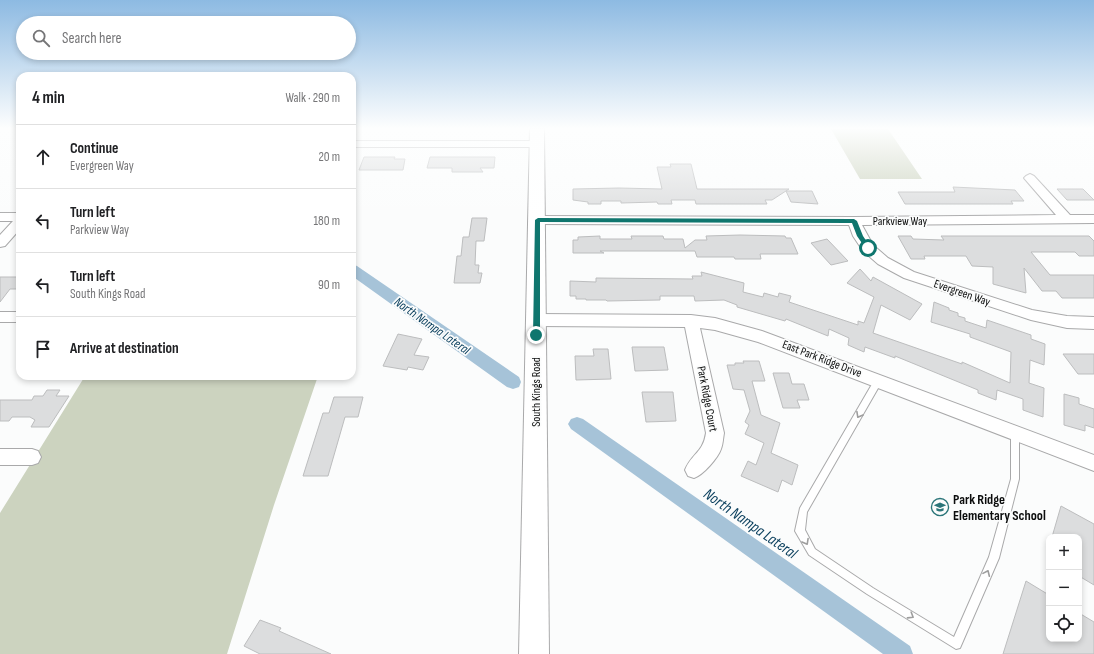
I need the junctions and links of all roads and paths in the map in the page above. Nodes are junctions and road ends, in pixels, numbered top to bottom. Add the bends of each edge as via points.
1 (537, 160) edge
2 (1030, 178) dead end
3 (0, 217) edge
4 (16, 217) edge
5 (1066, 219) junction
6 (1094, 219) edge
7 (538, 220) junction
8 (854, 221) junction
9 (16, 225) edge
10 (0, 243) edge
11 (0, 317) edge
12 (16, 317) edge
13 (537, 320) junction
14 (691, 321) junction
15 (1094, 323) edge
16 (878, 381) junction
17 (1014, 434) junction
18 (0, 457) edge
19 (32, 457) dead end
20 (1094, 463) edge
21 (694, 470) dead end
22 (534, 654) edge

1 - 7 main road, South Kings Road
2 - 5 street
3 - 4 street
5 - 6 street, Parkview Way
5 - 8 street, Parkview Way
7 - 8 street, Parkview Way
7 - 13 main road, South Kings Road
8 - 15 street, Evergreen Way via 868,248 883,261 909,275 1031,315 1067,322
9 - 10 street
11 - 12 street
13 - 14 street, East Park Ridge Drive
13 - 22 main road, South Kings Road
14 - 16 street, East Park Ridge Drive via 715,324 762,337
14 - 21 street, Park Ridge Court via 715,433 712,448
16 - 17 street, East Park Ridge Drive
16 -> 17 lane via 803,511 800,531 812,552 956,644 994,558 1015,479
17 - 20 street, East Park Ridge Drive
18 - 19 street

